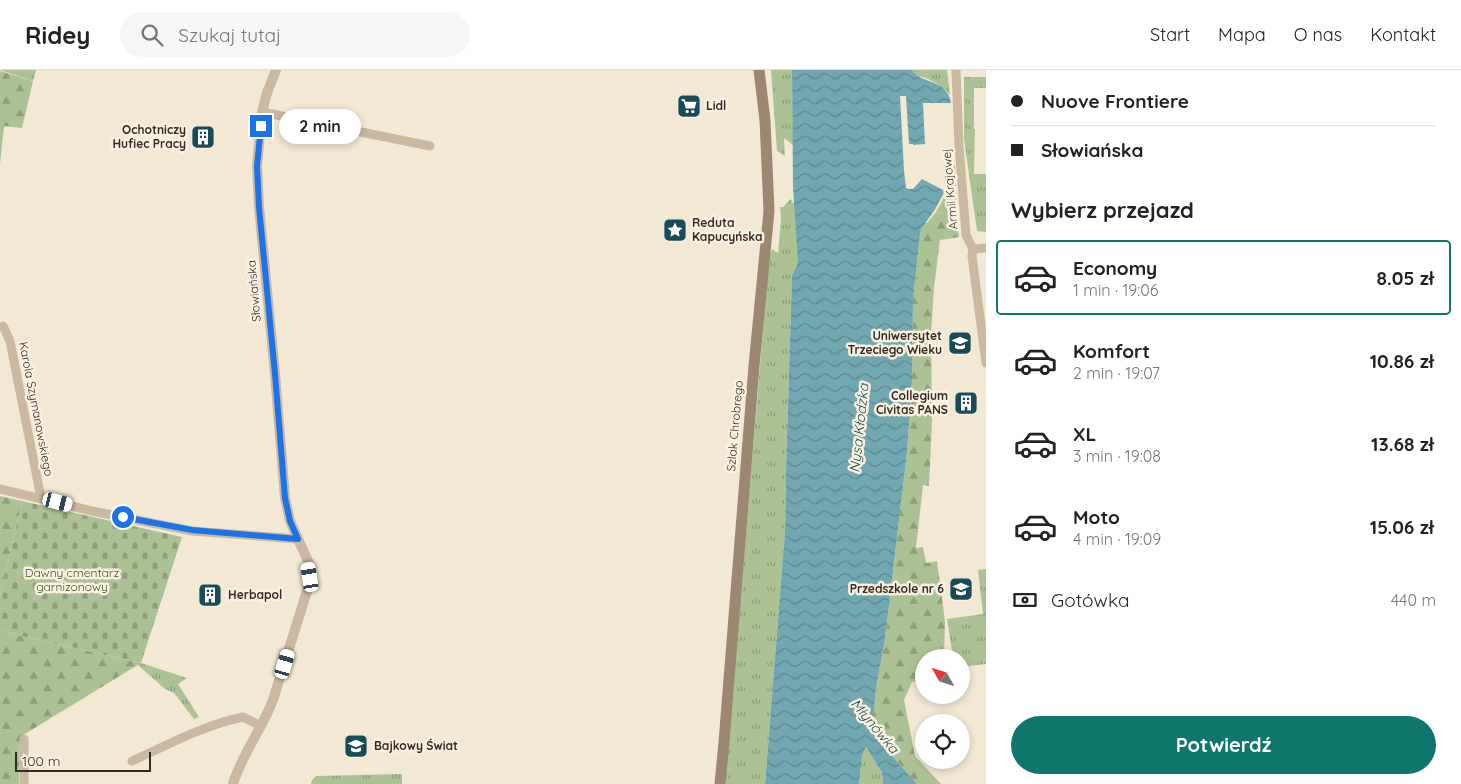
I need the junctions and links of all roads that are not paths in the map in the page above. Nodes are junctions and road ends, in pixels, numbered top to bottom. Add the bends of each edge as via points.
1 (276, 70) edge
2 (759, 70) edge
3 (956, 70) edge
4 (262, 112) junction
5 (430, 146) dead end
6 (986, 248) edge
7 (973, 249) junction
8 (3, 326) dead end
9 (986, 363) edge
10 (0, 490) edge
11 (41, 498) junction
12 (298, 539) junction
13 (261, 726) junction
14 (24, 739) dead end
15 (132, 761) dead end
16 (24, 784) edge
17 (233, 784) edge
18 (720, 784) edge

1 - 4 street, Słowiańska
2 - 18 main road, Szlak Chrobrego via 769,211
3 - 7 street, Armii Krajowej via 966,235
4 - 5 street
4 - 12 street, Słowiańska via 257,166 259,207 285,498
6 - 7 street
7 - 9 street, Armii Krajowej
8 - 11 street, Karola Szymanowskiego via 10,341
10 - 11 street
11 - 12 street via 192,530
12 - 13 street, Słowiańska via 308,561 310,577 273,700
13 - 15 street via 243,716 228,720
13 - 17 street, Słowiańska
14 - 16 street

